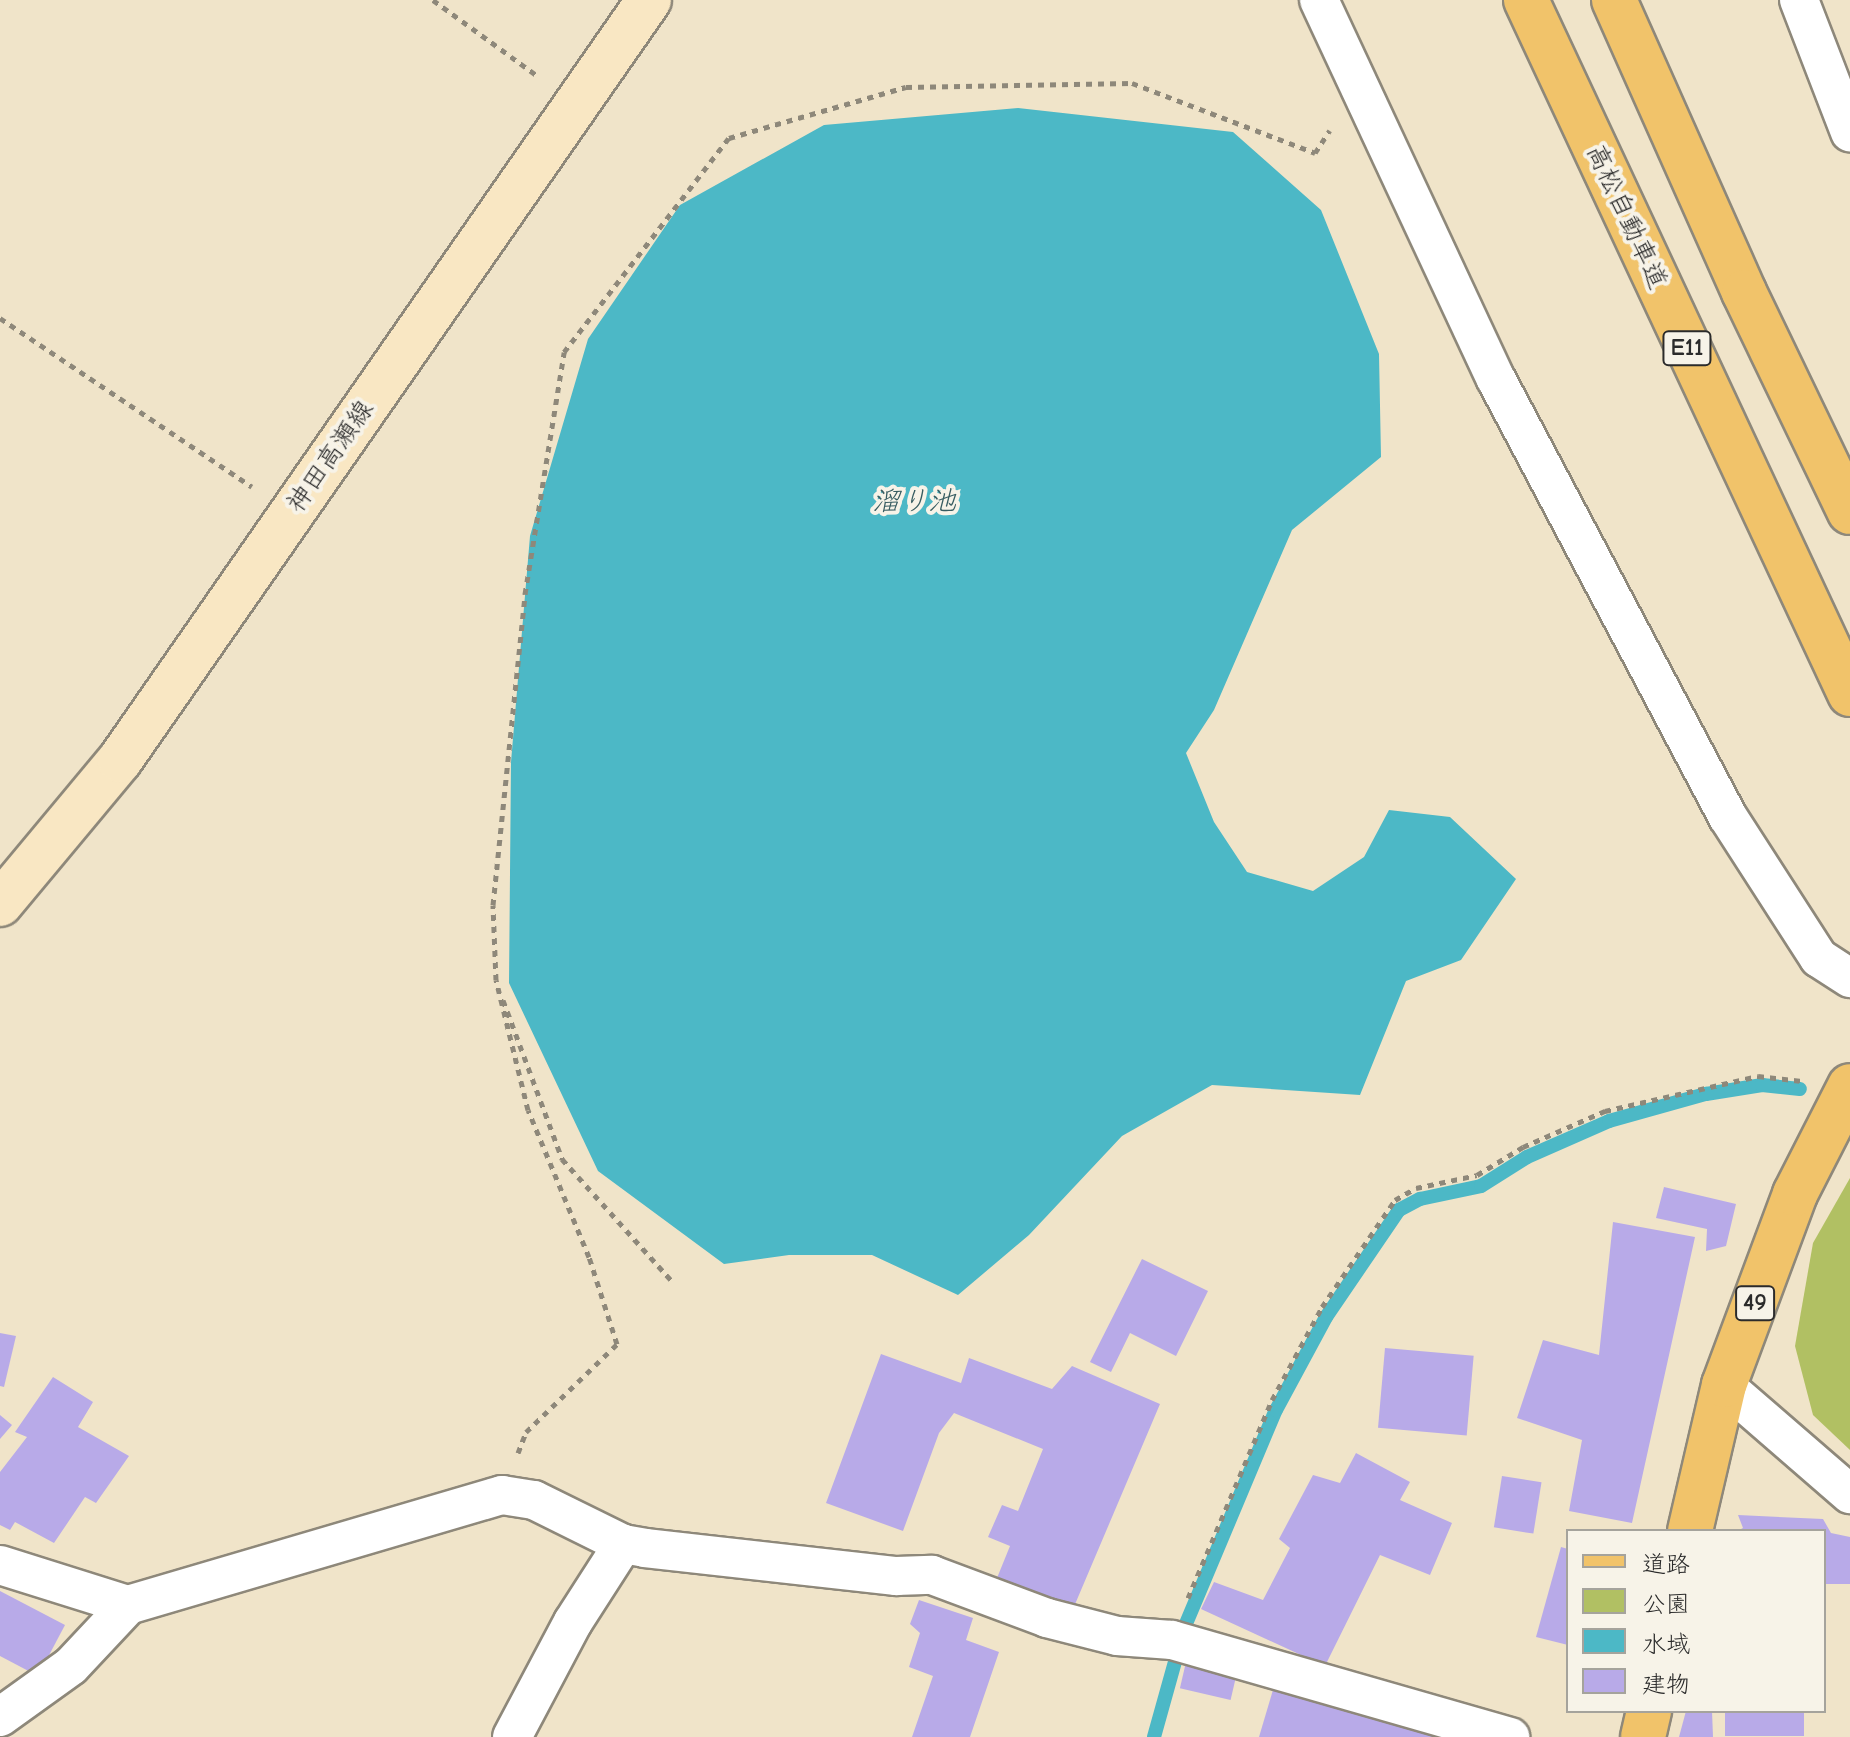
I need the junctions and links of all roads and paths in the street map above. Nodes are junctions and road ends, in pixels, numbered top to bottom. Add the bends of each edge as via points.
1 (433, 0) edge
2 (649, 0) edge
3 (1319, 0) edge
4 (1526, 0) edge
5 (1614, 0) edge
6 (1799, 0) edge
7 (1359, 87) junction
8 (577, 104) junction
9 (1850, 132) edge
10 (0, 318) edge
11 (1850, 512) edge
12 (291, 513) junction
13 (1850, 694) edge
14 (0, 904) edge
15 (1850, 978) edge
16 (496, 980) junction
17 (1832, 1084) edge
18 (671, 1280) dead end
19 (1724, 1385) junction
20 (1850, 1494) edge
21 (502, 1495) junction
22 (1690, 1529) edge
23 (623, 1544) junction
24 (0, 1565) edge
25 (128, 1605) junction
26 (1182, 1642) junction
27 (1649, 1713) edge
28 (0, 1717) edge
29 (512, 1737) edge
30 (1510, 1737) edge
31 (1643, 1737) edge

1 - 8 path
2 - 8 main road, 神田高瀬線
3 - 7 street
4 - 13 main road, 高松自動車道 / E11
5 - 11 main road via 1744,292
6 - 9 street
7 - 15 street via 1496,379 1728,817 1819,958
7 - 16 path via 1315,153 1132,83 906,87 729,138 564,352 525,594 493,905
8 - 12 main road, 神田高瀬線
10 - 12 path
12 - 14 main road, 神田高瀬線 via 120,760
16 - 18 path via 562,1159
16 - 21 path via 528,1110 589,1257 617,1344 526,1432
17 - 19 main road, 49
17 - 26 path via 1758,1076 1605,1111 1523,1147 1477,1175 1416,1188 1395,1200 1322,1307 1272,1400
19 - 20 street
19 - 22 main road, 49
21 - 23 street via 534,1500
21 - 25 street
23 - 26 street via 896,1576 932,1575 1047,1618 1117,1636
23 - 29 street via 573,1622
24 - 25 street
25 - 28 street via 71,1666
26 - 30 street
27 - 31 main road

